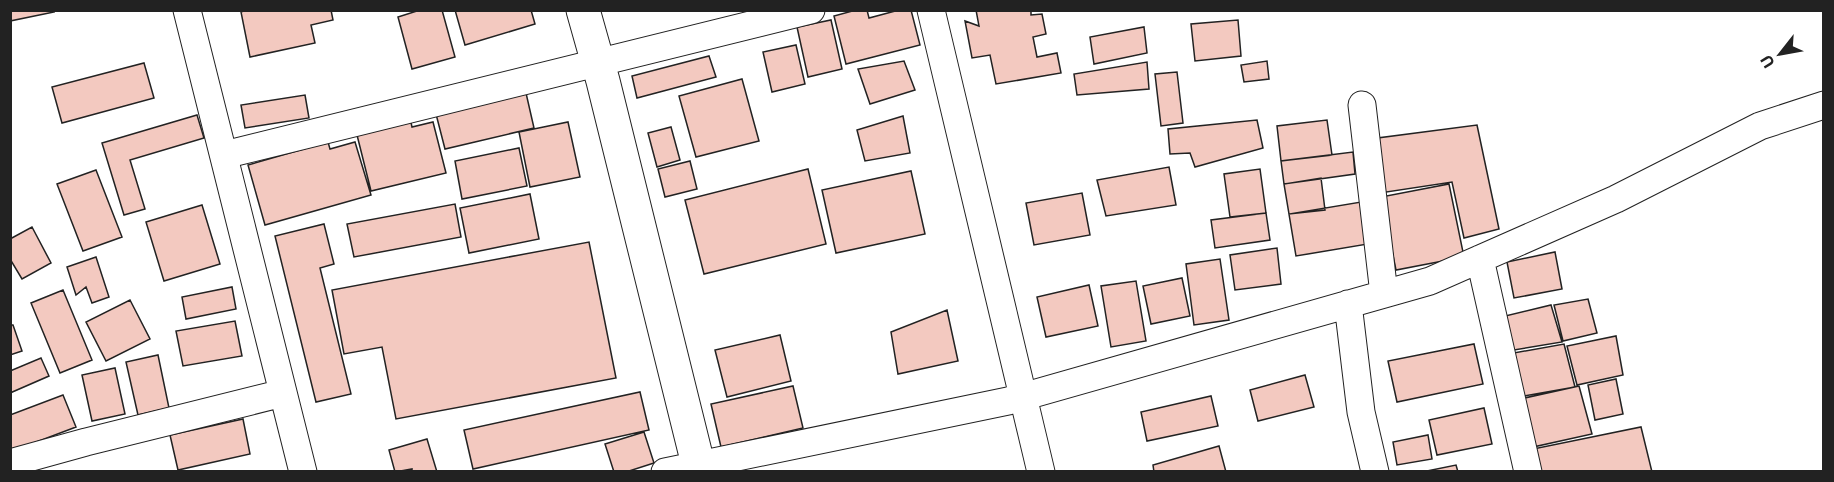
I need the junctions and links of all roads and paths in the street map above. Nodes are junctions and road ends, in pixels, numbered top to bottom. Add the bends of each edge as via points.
1 (187, 10) edge
2 (583, 10) edge
3 (811, 10) edge
4 (931, 10) edge
5 (598, 62) junction
6 (1362, 105) dead end
7 (1824, 105) edge
8 (224, 155) junction
9 (1480, 259) junction
10 (1384, 294) junction
11 (1348, 304) junction
12 (284, 393) junction
13 (1022, 397) junction
14 (10, 463) edge
15 (40, 463) edge
16 (699, 467) edge
17 (303, 471) edge
18 (665, 471) edge
19 (1041, 471) edge
20 (1375, 471) edge
21 (1528, 471) edge

1 - 8 street
2 - 5 main road
3 - 5 street
4 - 13 street
5 - 8 street
5 - 16 main road
6 - 10 street
7 - 9 street via 1760,126 1616,199
8 - 12 street
9 - 10 street via 1430,281
9 - 21 street
10 - 11 street
11 - 13 street
11 - 20 street via 1361,412
12 - 15 street
12 - 17 street
13 - 16 street
13 - 19 street
14 - 15 street
16 - 18 street

